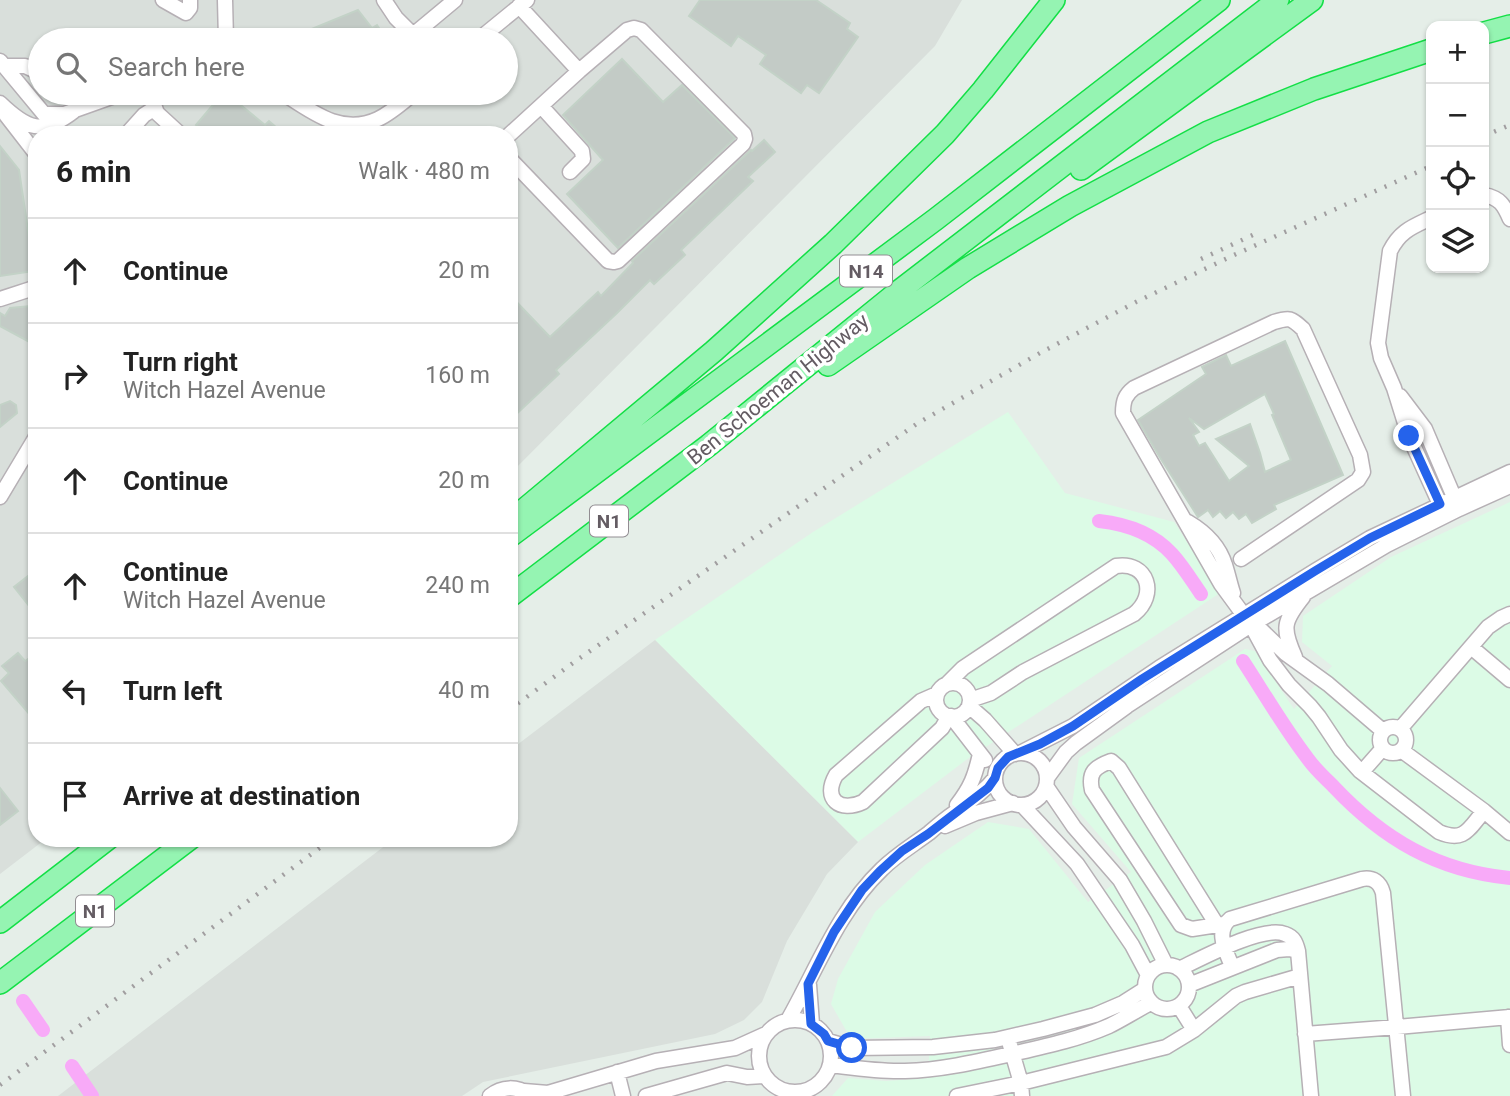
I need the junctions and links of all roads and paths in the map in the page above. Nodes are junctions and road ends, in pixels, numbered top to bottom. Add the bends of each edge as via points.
1 (163, 0) edge
2 (190, 0) edge
3 (225, 0) edge
4 (384, 0) edge
5 (455, 0) edge
6 (1042, 0) edge
7 (1054, 0) edge
8 (1219, 0) edge
9 (1278, 0) edge
10 (1312, 0) edge
11 (523, 3) edge
12 (1510, 26) edge
13 (226, 28) edge
14 (406, 28) edge
15 (426, 28) edge
16 (493, 28) edge
17 (1489, 32) edge
18 (1014, 52) junction
19 (1426, 52) edge
20 (2, 63) edge
21 (28, 67) edge
22 (579, 72) junction
23 (28, 102) edge
24 (0, 105) edge
25 (30, 105) edge
26 (90, 105) edge
27 (154, 105) edge
28 (301, 105) edge
29 (398, 105) edge
30 (541, 106) junction
31 (155, 108) junction
32 (43, 125) edge
33 (134, 126) edge
34 (171, 126) edge
35 (348, 126) edge
36 (362, 126) edge
37 (518, 127) edge
38 (28, 143) edge
39 (518, 167) edge
40 (570, 172) dead end
41 (1489, 196) edge
42 (1510, 219) edge
43 (1426, 220) edge
44 (28, 290) edge
45 (899, 291) junction
46 (0, 299) edge
47 (1394, 388) junction
48 (709, 445) junction
49 (28, 459) edge
50 (1510, 472) edge
51 (1510, 486) edge
52 (0, 497) edge
53 (1457, 503) junction
54 (1443, 510) junction
55 (518, 514) edge
56 (518, 530) edge
57 (1241, 559) dead end
58 (1311, 588) junction
59 (518, 590) edge
60 (1510, 614) edge
61 (1249, 619) junction
62 (1471, 647) junction
63 (1300, 664) junction
64 (1510, 680) edge
65 (1289, 685) junction
66 (942, 689) junction
67 (970, 703) junction
68 (950, 716) junction
69 (1400, 729) junction
70 (1383, 731) junction
71 (1384, 748) junction
72 (1401, 750) junction
73 (1017, 753) junction
74 (980, 754) junction
75 (1363, 772) junction
76 (996, 777) junction
77 (1047, 782) junction
78 (1017, 804) junction
79 (1484, 811) junction
80 (944, 820) junction
81 (1510, 833) edge
82 (928, 834) junction
83 (97, 847) edge
84 (179, 847) edge
85 (1132, 900) junction
86 (1111, 912) junction
87 (0, 922) edge
88 (1220, 925) junction
89 (1225, 948) junction
90 (1298, 951) junction
91 (1173, 967) junction
92 (1232, 967) junction
93 (1300, 976) junction
94 (0, 983) edge
95 (808, 984) junction
96 (1189, 985) junction
97 (1148, 989) junction
98 (1179, 1006) junction
99 (1509, 1017) edge
100 (788, 1020) junction
101 (811, 1024) junction
102 (1397, 1027) junction
103 (1194, 1030) junction
104 (765, 1034) junction
105 (1306, 1034) junction
106 (1007, 1037) junction
107 (828, 1041) junction
108 (962, 1044) junction
109 (1510, 1045) edge
110 (907, 1048) junction
111 (1012, 1054) junction
112 (966, 1063) junction
113 (830, 1065) junction
114 (908, 1071) junction
115 (617, 1072) junction
116 (765, 1076) junction
117 (1022, 1089) edge
118 (781, 1093) edge
119 (807, 1093) edge
120 (528, 1094) edge
121 (490, 1096) edge
122 (623, 1096) edge
123 (646, 1096) edge
124 (957, 1096) edge
125 (1311, 1096) edge
126 (1403, 1096) edge

1 - 2 street via 187,13
3 - 13 street
4 - 14 street
5 - 15 street
6 - 18 highway
7 - 18 highway
8 - 56 highway, Ben Schoeman Highway / N14 via 925,227
9 - 45 highway, Ben Schoeman Highway / N14
10 - 45 highway via 997,230
11 - 16 street
11 - 22 street
12 - 17 highway
18 - 55 highway via 945,134 833,244 714,351
19 - 48 highway via 1314,89 1208,132 1070,206 968,268
20 - 21 street
20 - 23 street
22 - 30 street
22 - 39 street via 627,30 641,30 744,134 743,144 614,262 608,261
24 - 32 street via 16,119
24 - 38 street
25 - 32 street
26 - 32 street
27 - 31 street
28 - 35 street
29 - 36 street
30 - 37 street
30 - 40 street via 582,151 583,159
31 - 33 street
31 - 34 street
41 - 42 street via 1504,206
43 - 47 street via 1405,230 1390,251 1378,343
44 - 46 street
45 - 48 highway, Ben Schoeman Highway / N14
47 - 53 street via 1425,429
47 - 54 street via 1409,436
48 - 59 highway, Ben Schoeman Highway / N1
49 - 52 street
50 - 53 street
51 - 53 street
53 - 54 street
54 - 58 street
54 - 61 street via 1370,538
57 - 61 street via 1358,480 1363,472 1360,455 1303,329 1286,318 1134,388 1123,402 1123,413 1221,584
58 - 61 street
58 - 63 street via 1293,609 1286,627
60 - 62 street via 1488,627
61 - 63 street
61 - 65 street
61 - 73 street via 1142,679 1073,726
61 - 77 street via 1076,743
62 - 64 street
62 - 69 street
63 - 65 street
63 - 70 street
65 - 75 street
66 - 67 street via 958,683
66 - 67 street via 963,668 1116,566 1126,564 1142,574 1148,592 1134,614
66 - 68 street via 937,705
66 - 68 street via 921,701 836,775 831,794 837,803 845,807 863,802
67 - 68 street via 962,714
67 - 73 street
68 - 74 street
69 - 70 street
69 - 72 street via 1405,741
70 - 71 street via 1380,740
71 - 72 street
71 - 75 street
72 - 79 street
73 - 76 street via 1002,762
73 - 77 street via 1042,763
74 - 76 street
74 - 80 street via 971,785
75 - 79 street via 1449,836 1459,837
76 - 78 street via 1000,794
76 - 80 street
77 - 78 street via 1037,800
77 - 85 street via 1074,827
78 - 82 street via 976,813
78 - 86 street via 1077,864
79 - 81 street
80 - 82 street
82 - 95 street via 902,851 862,890
83 - 87 highway, N1
84 - 94 highway, N1
85 - 86 street
85 - 91 street
86 - 97 street via 1132,945
88 - 88 street via 1192,929 1176,919 1092,790 1090,780 1099,765 1111,761 1119,768
88 - 89 street
88 - 102 street via 1362,879 1374,880 1383,893
89 - 90 street via 1282,932 1294,939
89 - 91 street
89 - 92 street
90 - 92 street via 1277,950
90 - 93 street
91 - 96 street
91 - 97 street via 1159,966
92 - 96 street
93 - 103 street via 1236,996
93 - 105 street
95 - 100 street
95 - 101 street
96 - 98 street
97 - 98 street via 1164,1009
97 - 106 street via 1094,1015
97 - 111 street via 1110,1025
98 - 103 street
99 - 102 street
99 - 109 street
100 - 101 street
100 - 104 street
101 - 107 street
102 - 105 street
102 - 126 street
103 - 117 street via 1166,1047
104 - 115 street via 735,1048 656,1060
104 - 116 street via 759,1055
105 - 125 street
106 - 108 street
106 - 111 street
107 - 110 street via 852,1048
107 - 113 street
108 - 110 street
108 - 112 street
110 - 114 street
111 - 112 street
111 - 117 street
112 - 114 street
113 - 114 street
113 - 119 street
115 - 120 street via 548,1093
115 - 122 street
116 - 118 street
116 - 123 street via 727,1073
117 - 124 street
118 - 119 street
120 - 121 street via 504,1088

